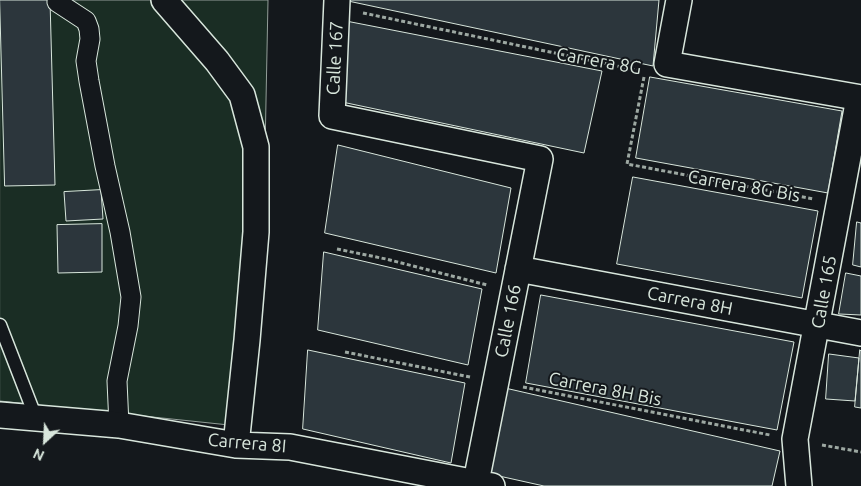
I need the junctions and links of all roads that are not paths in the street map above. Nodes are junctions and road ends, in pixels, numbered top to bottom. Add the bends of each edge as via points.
1 (164, 0) edge
2 (678, 0) edge
3 (56, 2) dead end
4 (338, 4) edge
5 (860, 98) edge
6 (540, 159) joint
7 (516, 280) junction
8 (0, 325) edge
9 (818, 326) junction
10 (861, 333) edge
11 (0, 415) edge
12 (36, 418) junction
13 (119, 425) junction
14 (236, 445) junction
15 (484, 484) edge
16 (799, 486) edge

1 - 14 street via 242,95 256,147 256,232
2 - 5 street, Carrera 8G via 656,68
3 - 13 street via 86,21 90,29 86,61 89,81 131,297 117,382
4 - 6 street, Calle 167 via 332,116
5 - 9 street, Calle 165
6 - 7 street, Calle 166
7 - 9 street, Carrera 8H
7 - 15 street, Calle 166 via 496,382
8 - 12 lane
9 - 10 street, Carrera 8H
9 - 16 street, Calle 165 via 795,440
11 - 12 street, Carrera 8I
12 - 13 street, Carrera 8I
13 - 14 street, Carrera 8I
14 - 15 street, Carrera 8I via 290,447

